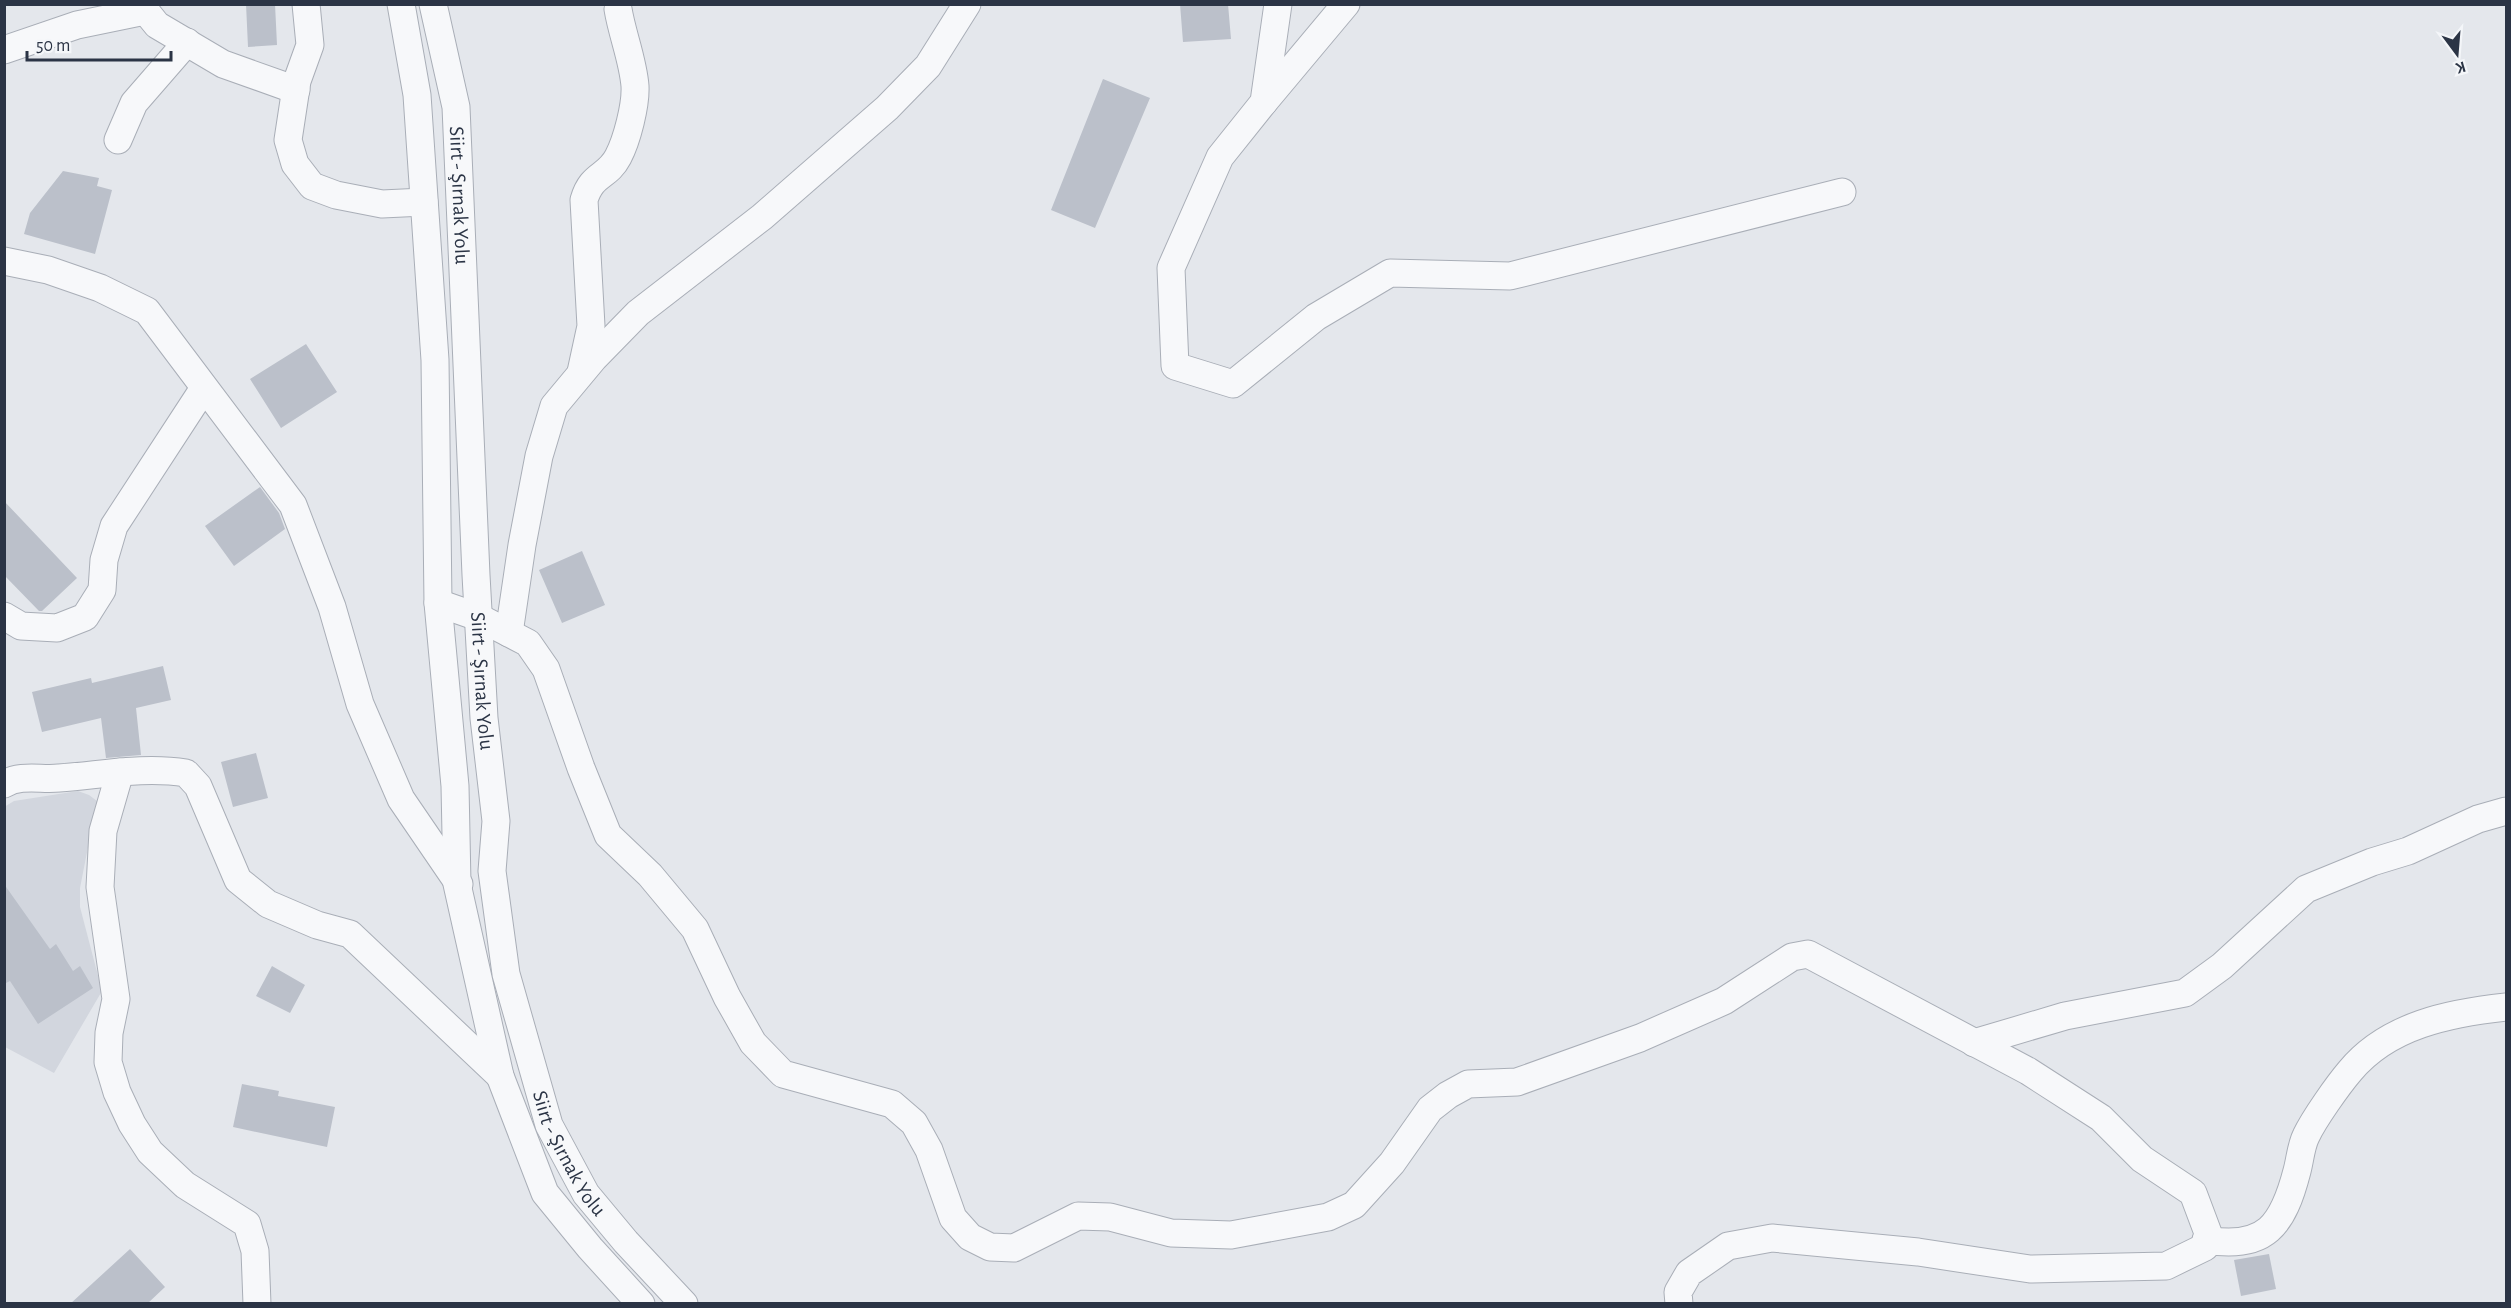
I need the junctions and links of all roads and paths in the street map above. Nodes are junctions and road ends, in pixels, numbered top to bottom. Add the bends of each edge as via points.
1 (306, 4) edge
2 (401, 4) edge
3 (433, 4) edge
4 (967, 4) edge
5 (1278, 4) edge
6 (1346, 4) edge
7 (143, 8) edge
8 (618, 9) dead end
9 (187, 42) junction
10 (4, 50) edge
11 (296, 90) junction
12 (1264, 102) junction
13 (118, 140) dead end
14 (1842, 192) dead end
15 (424, 202) junction
16 (4, 261) edge
17 (581, 373) junction
18 (204, 388) junction
19 (438, 603) junction
20 (4, 616) edge
21 (478, 617) junction
22 (509, 633) junction
23 (120, 772) junction
24 (4, 784) edge
25 (2506, 811) edge
26 (492, 871) junction
27 (458, 884) junction
28 (2506, 1007) edge
29 (1974, 1043) junction
30 (500, 1076) junction
31 (2206, 1240) junction
32 (257, 1304) edge
33 (641, 1304) edge
34 (684, 1304) edge
35 (1679, 1304) edge

1 - 11 street via 310,45
2 - 15 street, Siirt - Şırnak Yolu via 417,95
3 - 21 street, Siirt - Şırnak Yolu via 456,107
4 - 17 street via 928,66 887,108 762,217 638,313
5 - 12 street
6 - 12 street
7 - 9 street via 157,25
7 - 10 street
8 - 17 street via 635,87 628,134 619,155 613,166 588,186 584,200 591,326
9 - 11 street via 224,64
9 - 13 street via 134,103
11 - 15 street via 288,140 295,164 312,186 382,204
12 - 14 street via 1220,158 1171,268 1175,366 1233,384 1317,317 1389,273 1510,276
15 - 19 street, Siirt - Şırnak Yolu via 435,360
16 - 18 street via 48,270 100,288 147,311
17 - 22 street via 554,406 539,456
18 - 20 street via 114,525 104,560 102,590 85,617 57,628 21,626
18 - 27 street via 293,505 332,607 360,704 401,799
19 - 21 street
19 - 27 street, Siirt - Şırnak Yolu via 455,786
21 - 22 street
21 - 26 street, Siirt - Şırnak Yolu via 496,821
22 - 29 street via 528,643 546,669 609,835 650,875 695,929 753,1043 783,1074 892,1104 914,1123 929,1149 953,1218 970,1237 990,1247 1014,1248 1078,1216 1110,1217 1171,1233 1231,1235 1328,1217 1354,1205 1392,1163 1430,1109 1448,1095 1468,1084 1517,1082 1640,1038 1724,1001 1792,957 1808,954
23 - 24 street via 14,778
23 - 30 street via 186,773 198,786 238,880 268,904 350,934
23 - 32 street via 103,831 100,887 116,999 108,1062 117,1092 150,1152 185,1185 247,1224 255,1251
25 - 29 street via 2306,889 2222,966 2185,993 2065,1016
26 - 27 street
26 - 34 street, Siirt - Şırnak Yolu via 506,974 549,1125 586,1194
27 - 30 street, Siirt - Şırnak Yolu
28 - 31 street via 2464,1012 2405,1029 2370,1052 2350,1071 2306,1136 2290,1197 2270,1231 2231,1244
29 - 31 street via 2028,1071 2101,1118 2142,1159 2193,1194 2208,1233
30 - 33 street, Siirt - Şırnak Yolu via 545,1193
31 - 35 street via 2205,1247 2166,1266 2030,1269 1917,1252 1772,1238 1728,1246 1689,1273 1678,1292

